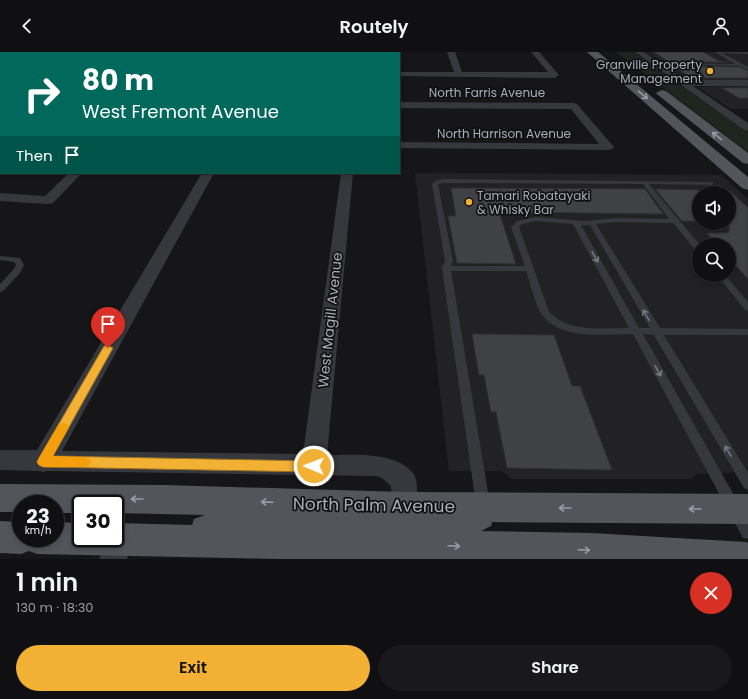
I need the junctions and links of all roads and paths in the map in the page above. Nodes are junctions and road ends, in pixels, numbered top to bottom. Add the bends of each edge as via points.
1 (451, 52) edge
2 (535, 52) edge
3 (592, 52) edge
4 (639, 52) edge
5 (717, 52) edge
6 (748, 52) edge
7 (727, 58) junction
8 (748, 58) edge
9 (675, 64) dead end
10 (740, 65) junction
11 (748, 69) edge
12 (400, 74) edge
13 (459, 74) junction
14 (683, 83) junction
15 (748, 83) edge
16 (654, 86) dead end
17 (400, 105) edge
18 (722, 110) junction
19 (740, 110) dead end
20 (748, 128) edge
21 (400, 146) edge
22 (608, 147) joint
23 (748, 160) edge
24 (75, 174) edge
25 (207, 174) edge
26 (347, 174) edge
27 (644, 182) junction
28 (711, 183) dead end
29 (748, 185) edge
30 (0, 197) edge
31 (675, 221) junction
32 (576, 223) junction
33 (592, 223) junction
34 (692, 241) edge
35 (0, 258) edge
36 (446, 268) junction
37 (529, 269) junction
38 (727, 282) edge
39 (0, 289) edge
40 (748, 308) edge
41 (636, 332) junction
42 (656, 332) junction
43 (748, 332) edge
44 (0, 460) edge
45 (43, 462) junction
46 (314, 466) junction
47 (0, 498) edge
48 (405, 507) junction
49 (483, 507) junction
50 (745, 509) edge
51 (0, 537) edge
52 (12, 538) edge
53 (64, 542) edge
54 (117, 549) edge
55 (746, 559) edge

1 - 13 street
2 - 13 street via 555,75
3 -> 29 main road
4 - 14 street
5 - 6 lane
5 - 7 lane
7 - 8 lane
7 - 10 lane
9 - 10 lane
10 - 11 lane
12 - 13 street
14 - 15 street
14 - 18 street
23 -> 16 main road
17 - 22 street, North Farris Avenue via 574,106
18 - 19 street
18 - 20 street
21 - 22 street, North Harrison Avenue
24 - 30 street via 48,200
25 - 45 street
26 - 46 street, West Magill Avenue
27 - 28 lane
27 - 31 lane
27 - 36 lane via 437,182 435,184 449,261
31 - 33 lane via 606,220
31 - 34 lane
32 - 33 lane
32 - 37 lane via 529,220 516,224 515,230
32 -> 41 lane
42 -> 33 lane
35 - 39 lane via 17,260 20,265
36 - 37 lane
36 - 49 lane
37 - 41 lane via 545,313 561,326 575,330
38 - 40 lane
41 - 42 lane
41 -> 50 lane
42 - 43 lane
50 -> 42 lane
44 - 45 street
45 - 46 street
46 - 48 street via 376,466 390,470 404,481
48 -> 47 main road, North Palm Avenue via 164,499
48 - 49 main road, North Palm Avenue
50 -> 49 main road, North Palm Avenue
49 - 54 main road via 480,515 457,526 265,523
51 - 52 main road
53 - 54 main road
54 -> 55 main road via 591,550

